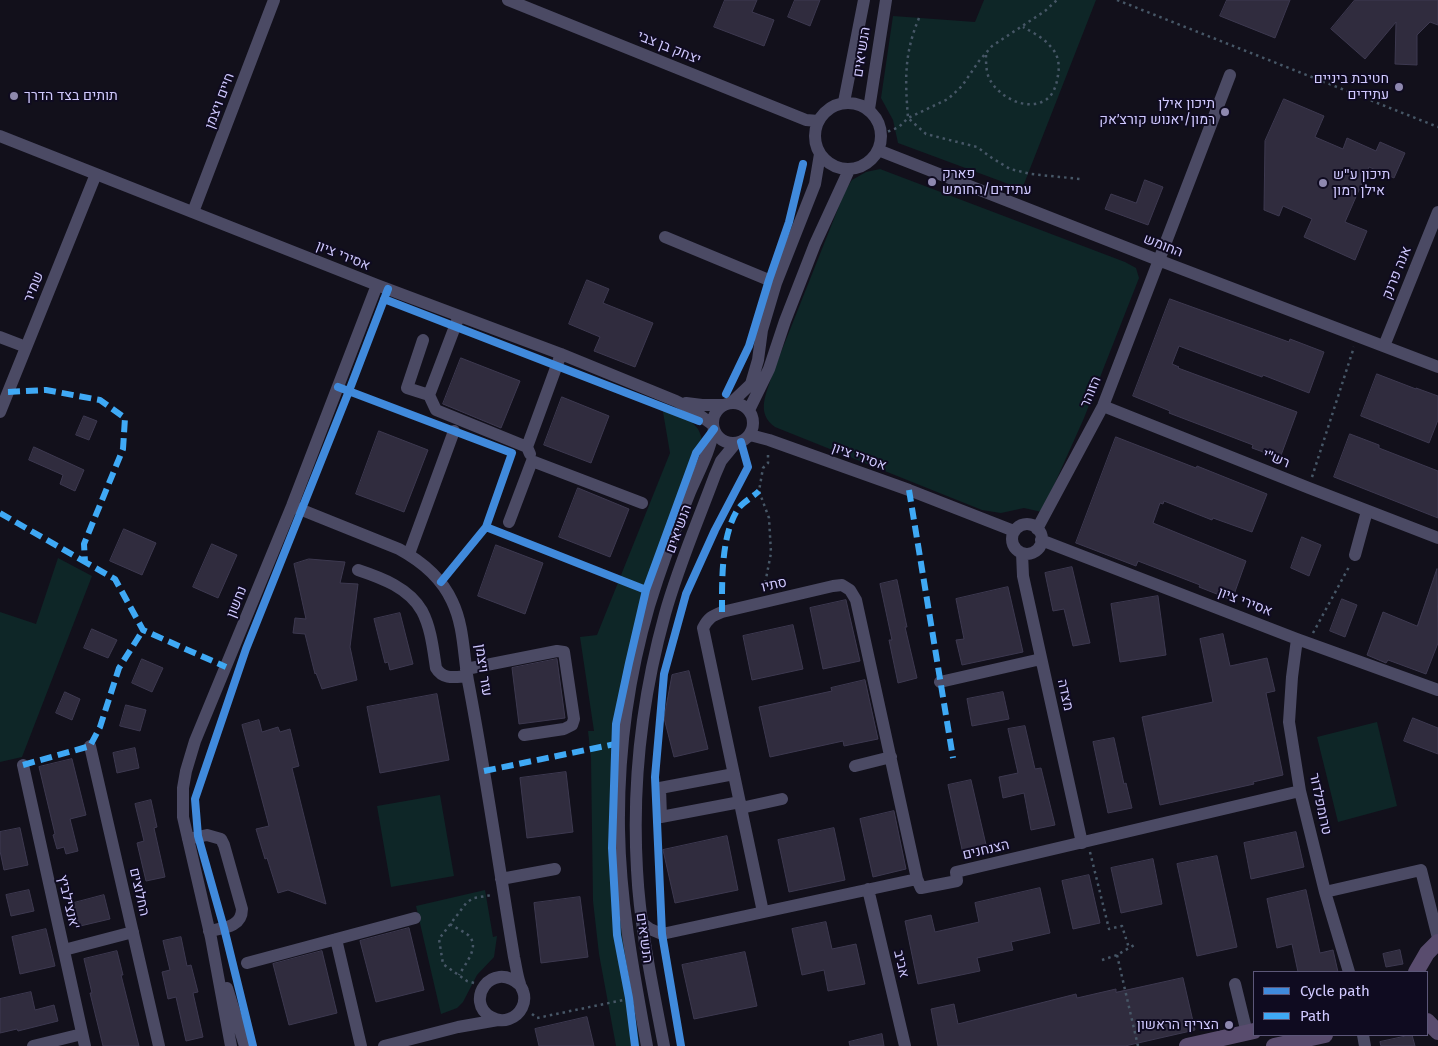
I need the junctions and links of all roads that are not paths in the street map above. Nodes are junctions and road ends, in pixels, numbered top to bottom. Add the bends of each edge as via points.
1 (274, 0) edge
2 (508, 0) edge
3 (864, 0) edge
4 (886, 0) edge
5 (1230, 75) dead end
6 (844, 102) junction
7 (869, 109) junction
8 (818, 121) junction
9 (0, 136) edge
10 (878, 150) junction
11 (820, 154) junction
12 (849, 170) junction
13 (96, 174) junction
14 (193, 212) junction
15 (1438, 212) edge
16 (1435, 230) edge
17 (665, 237) dead end
18 (1158, 260) junction
19 (776, 283) junction
20 (377, 285) junction
21 (459, 316) junction
22 (0, 336) edge
23 (423, 340) dead end
24 (1384, 346) junction
25 (26, 347) junction
26 (561, 354) junction
27 (1438, 367) edge
28 (429, 395) junction
29 (676, 401) junction
30 (728, 404) junction
31 (1103, 406) junction
32 (749, 410) junction
33 (0, 412) edge
34 (714, 427) junction
35 (454, 431) dead end
36 (750, 435) junction
37 (735, 444) junction
38 (526, 447) junction
39 (532, 461) junction
40 (642, 503) dead end
41 (292, 506) junction
42 (1367, 510) junction
43 (509, 522) dead end
44 (1014, 531) junction
45 (1039, 534) junction
46 (1438, 538) edge
47 (1022, 553) junction
48 (409, 554) junction
49 (1355, 555) road end
50 (358, 570) dead end
51 (1303, 641) junction
52 (1041, 659) junction
53 (467, 672) junction
54 (940, 682) dead end
55 (1438, 690) edge
56 (524, 735) dead end
57 (90, 746) dead end
58 (891, 757) junction
59 (23, 765) dead end
60 (855, 766) dead end
61 (734, 774) junction
62 (1300, 791) junction
63 (782, 799) dead end
64 (740, 805) junction
65 (188, 839) junction
66 (1085, 842) junction
67 (556, 870) dead end
68 (501, 879) junction
69 (917, 879) junction
70 (868, 889) junction
71 (1325, 892) junction
72 (764, 912) junction
73 (415, 918) dead end
74 (642, 923) junction
75 (133, 932) junction
76 (210, 934) junction
77 (662, 934) junction
78 (510, 935) junction
79 (1438, 938) edge
80 (336, 939) junction
81 (1438, 942) edge
82 (64, 950) junction
83 (648, 955) junction
84 (246, 963) dead end
85 (1349, 971) edge
86 (1417, 971) edge
87 (497, 977) junction
88 (1235, 984) dead end
89 (520, 985) junction
90 (480, 1000) junction
91 (498, 1020) junction
92 (1428, 1022) edge
93 (453, 1028) junction
94 (1251, 1032) edge
95 (1438, 1032) edge
96 (1319, 1036) edge
97 (84, 1040) edge
98 (33, 1046) edge
99 (159, 1046) edge
100 (231, 1046) edge
101 (245, 1046) edge
102 (361, 1046) edge
103 (384, 1046) edge
104 (646, 1046) edge
105 (664, 1046) edge
106 (905, 1046) edge
107 (1187, 1046) edge
108 (1274, 1046) edge

1 - 14 street, חיים ויצמן
2 - 8 street, יצחק בן צבי via 806,120
3 - 6 street, הנשיאים
4 - 7 street, הנשיאים
5 - 18 street, הזוהר
6 - 7 street
6 - 8 street via 824,112
7 - 10 street via 882,134
8 - 11 street via 815,144
9 - 13 street, אסירי ציון
10 - 12 street via 866,164
10 - 18 street, החומש
11 - 12 street via 828,163
11 - 19 street via 815,184
12 - 32 street via 815,244 769,369
13 - 14 street, אסירי ציון
13 - 25 street, שמיר
14 - 20 street, אסירי ציון
15 - 16 street, אנה פרנק
16 - 24 street, אנה פרנק
17 - 19 street
18 - 24 street, החומש
18 - 31 street, הזוהר
19 - 30 street via 762,330 752,384
20 - 21 street, אסירי ציון
20 - 41 street, נחשון
21 - 26 street, אסירי ציון
21 - 28 street
22 - 25 street
23 - 28 street via 407,388
24 - 27 street, החומש
25 - 33 street, שמיר
26 - 29 street, אסירי ציון
26 - 38 street
28 - 38 street via 436,410
29 - 30 street, אסירי ציון
29 - 34 street, אסירי ציון
30 - 32 street via 738,404
30 - 34 street via 719,409
31 - 42 street, רש"י
31 - 45 street, הזוהר
32 - 36 street via 754,423
34 - 37 street via 720,438
34 - 104 street, הנשיאים via 709,448 653,593 624,724 620,861 628,938
35 - 48 street
36 - 37 street
36 - 44 street, אסירי ציון via 909,490
37 - 74 street, הנשיאים via 721,460 676,580 648,688 636,799
38 - 39 street
39 - 40 street
39 - 43 street
41 - 48 street, עזר ויצמן
41 - 65 street, נחשון via 190,756 182,802
42 - 46 street, רש"י
42 - 49 street
44 - 45 street via 1022,524 1033,525
44 - 47 street via 1012,541
45 - 47 street via 1037,550
45 - 51 street, אסירי ציון
47 - 52 street, מצדה via 1023,576
48 - 53 street, עזר ויצמן via 430,570 453,601 463,634
50 - 53 street via 389,582 415,600 427,622 439,673 447,677
51 - 55 street, אסירי ציון
51 - 62 street, טרומפלדור via 1292,677 1289,722
52 - 54 street
52 - 66 street, מצדה
53 - 56 street via 564,652 574,719 572,725
53 - 68 street, עזר ויצמן
57 - 75 street, החלוצים
58 - 60 street
58 - 61 street, סתיו via 856,600 842,585 722,612 707,621 704,628
58 - 69 street, סתיו
59 - 82 street, אנצילביץ'
61 - 64 street, סתיו
61 - 64 street via 660,788 661,817
62 - 66 street, הצנחנים
62 - 71 street, טרומפלדור
63 - 64 street
64 - 72 street, סתיו
65 - 76 street, נחשון
65 - 76 street via 207,835 221,840 242,909 238,922
66 - 69 street, הצנחנים via 956,872 957,881 948,883 921,888
67 - 68 street
68 - 78 street, עזר ויצמן
69 - 70 street, הצנחנים
70 - 72 street, הצנחנים
70 - 106 street, אביב
71 - 79 street via 1421,870
71 - 85 street, טרומפלדור
72 - 77 street, הצנחנים
73 - 80 street
74 - 77 street
74 - 83 street, הנשיאים
75 - 82 street
75 - 99 street, החלוצים
76 - 100 street, נחשון
76 - 101 street, נחשון
77 - 83 street via 649,948
78 - 87 street, עזר ויצמן via 508,957
78 - 89 street, עזר ויצמן
80 - 84 street
80 - 102 street
81 - 86 main road
82 - 97 street, אנצילביץ'
83 - 105 street, הנשיאים
87 - 89 street via 507,977
87 - 90 street via 483,987
88 - 94 street
89 - 91 street via 524,999 519,1013 513,1018
90 - 91 street via 486,1013
90 - 93 street via 471,1016
91 - 93 street
92 - 95 main road
93 - 103 street
94 - 107 main road
96 - 108 main road
97 - 98 street

